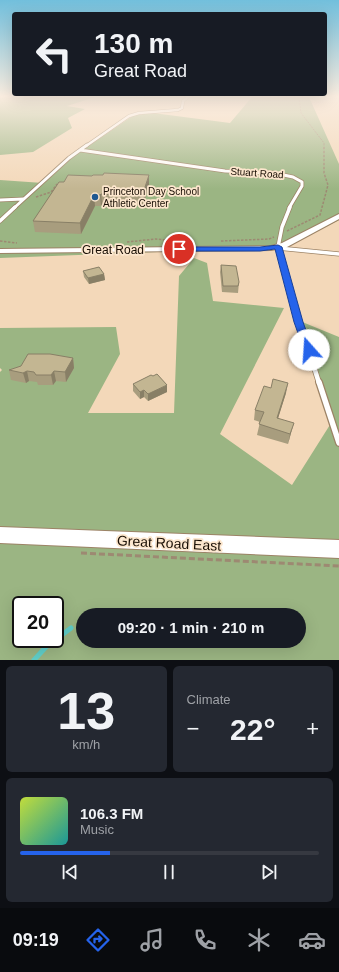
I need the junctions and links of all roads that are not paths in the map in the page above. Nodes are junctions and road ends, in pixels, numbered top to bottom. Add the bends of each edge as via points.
1 (112, 128) edge
2 (80, 150) junction
3 (23, 199) junction
4 (0, 200) edge
5 (339, 216) edge
6 (0, 221) edge
7 (278, 248) junction
8 (0, 251) edge
9 (339, 254) edge
10 (339, 443) edge
11 (0, 535) edge
12 (339, 549) edge

1 - 2 lane
2 - 3 lane
2 - 7 lane, Stuart Road via 227,171 292,176 302,182 302,186 290,206
3 - 4 lane
3 - 6 lane
5 - 7 street, Great Road
7 - 8 street, Great Road
7 - 9 lane
7 - 10 lane, Stuart Road via 299,322
11 - 12 street, Great Road East

